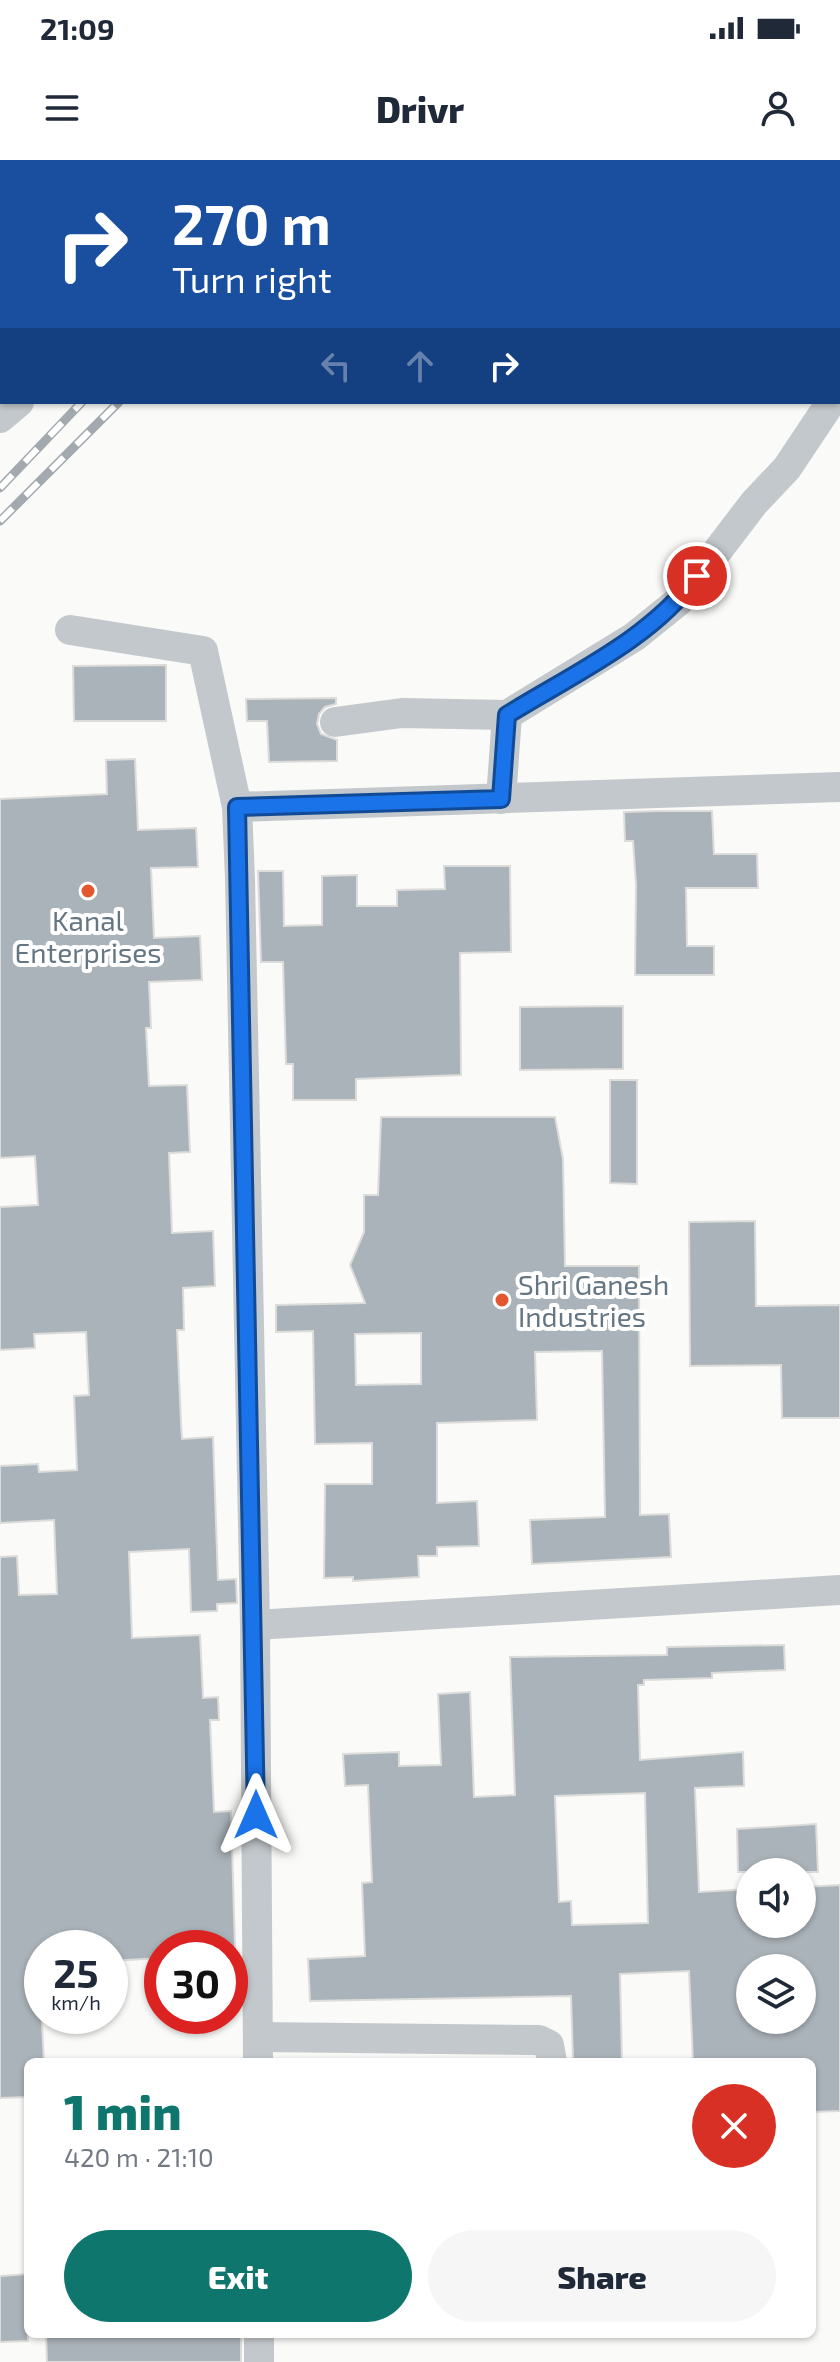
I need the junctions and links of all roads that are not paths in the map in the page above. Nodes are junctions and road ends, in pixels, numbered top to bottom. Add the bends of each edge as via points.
1 (17, 404) edge
2 (830, 404) edge
3 (0, 418) edge
4 (70, 630) dead end
5 (507, 715) junction
6 (335, 722) dead end
7 (840, 787) edge
8 (501, 799) junction
9 (237, 807) junction
10 (840, 1590) edge
11 (255, 1625) junction
12 (258, 2050) edge
13 (551, 2058) edge
14 (259, 2338) edge
15 (259, 2362) edge

1 - 3 street
2 - 5 street via 787,468 680,600 634,637
4 - 9 street via 203,651
5 - 6 street via 402,713
5 - 8 street
7 - 8 street
8 - 9 street
9 - 11 street
10 - 11 street
11 - 12 street
12 - 13 street via 539,2040 549,2045
14 - 15 street

